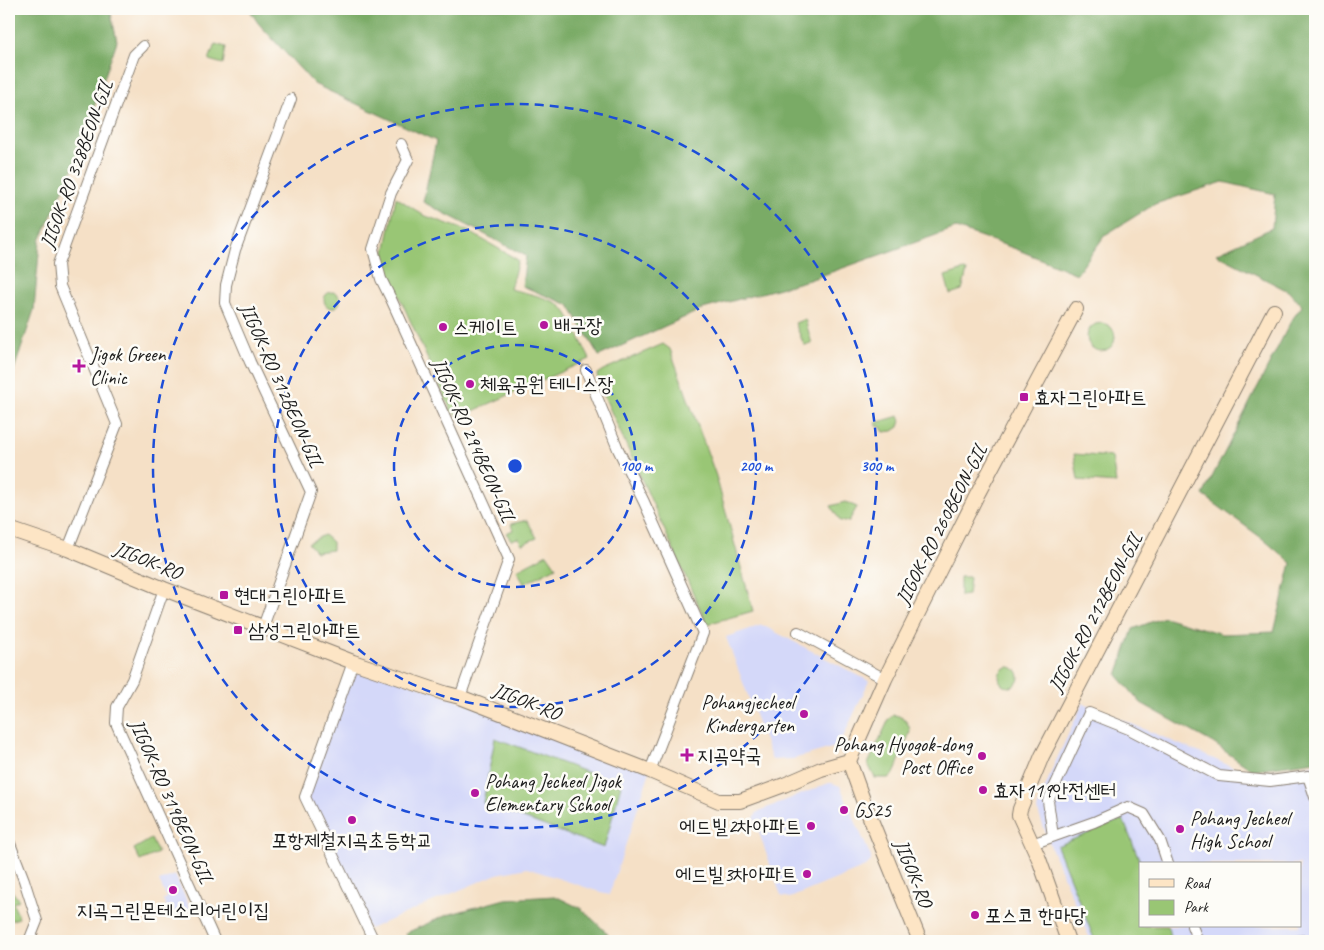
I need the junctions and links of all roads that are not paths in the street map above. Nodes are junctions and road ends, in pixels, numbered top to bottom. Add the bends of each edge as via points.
1 (143, 46) dead end
2 (291, 99) dead end
3 (401, 144) dead end
4 (1076, 308) dead end
5 (1274, 311) dead end
6 (586, 370) dead end
7 (9, 529) edge
8 (68, 549) junction
9 (164, 589) junction
10 (263, 627) junction
11 (798, 632) dead end
12 (353, 662) junction
13 (885, 679) junction
14 (460, 697) junction
15 (849, 761) junction
16 (650, 771) junction
17 (1312, 778) edge
18 (1315, 797) edge
19 (1053, 836) junction
20 (9, 841) edge
21 (1032, 844) junction
22 (1167, 862) edge
23 (1193, 928) edge
24 (1315, 940) edge
25 (28, 941) edge
26 (216, 941) edge
27 (374, 941) edge
28 (920, 941) edge
29 (1068, 941) edge
30 (1198, 941) edge
31 (1296, 941) edge

1 - 8 street, JIGOK-RO 328BEON-GIL via 134,55 58,264 60,286 117,424
2 - 10 street, JIGOK-RO 312BEON-GIL via 235,250 225,303 311,492
3 - 14 street, JIGOK-RO 294BEON-GIL via 408,160 390,198 373,249 375,257 381,279 509,560
4 - 13 street, JIGOK-RO 260BEON-GIL
5 - 21 street, JIGOK-RO 212BEON-GIL via 1042,756 1019,815
6 - 16 street via 618,449 703,633
7 - 8 street, JIGOK-RO
8 - 9 street, JIGOK-RO
9 - 10 street, JIGOK-RO
9 - 26 street, JIGOK-RO 319BEON-GIL via 132,680 118,707 116,723
10 - 12 street, JIGOK-RO
11 - 13 street
12 - 14 street, JIGOK-RO
12 - 27 street via 305,797
13 - 15 street, JIGOK-RO 260BEON-GIL
14 - 16 street, JIGOK-RO
15 - 16 street, JIGOK-RO via 740,801 719,801
15 - 28 street, JIGOK-RO
17 - 18 street
17 - 19 street via 1270,781 1219,776 1129,729 1090,713 1048,801
19 - 21 street
19 - 22 street via 1128,807 1144,814 1160,840
20 - 25 street via 38,921
21 - 29 street, JIGOK-RO 212BEON-GIL
23 - 30 street
24 - 31 street

